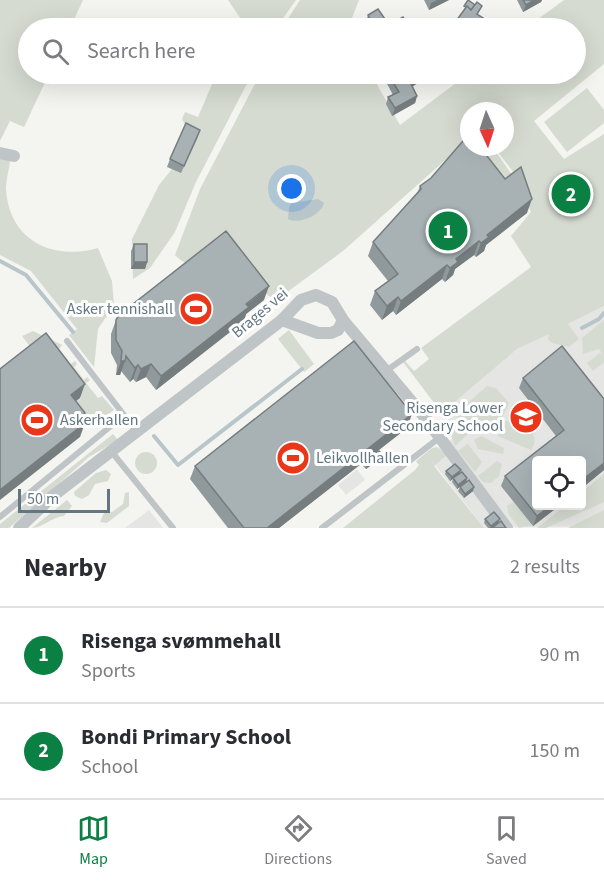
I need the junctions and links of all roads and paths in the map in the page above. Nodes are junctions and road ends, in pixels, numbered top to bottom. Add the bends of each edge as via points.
1 (0, 153) edge
2 (14, 156) dead end
3 (282, 320) junction
4 (343, 320) junction
5 (67, 341) dead end
6 (417, 349) dead end
7 (386, 371) junction
8 (123, 416) junction
9 (136, 432) junction
10 (440, 438) junction
11 (111, 451) junction
12 (0, 517) edge
13 (19, 528) edge
14 (173, 528) edge
15 (322, 528) edge
16 (507, 528) edge

1 - 2 street
3 - 4 street via 323,334 338,330
3 - 4 street, Brages vei via 301,300 316,295 332,303
3 - 9 street, Brages vei
4 - 7 street, Brages vei
5 - 8 lane
6 - 7 lane
7 - 10 street, Brages vei
8 - 9 lane
8 - 12 lane
9 - 11 street, Brages vei
10 - 15 lane
10 - 16 street, Brages vei
11 - 13 street, Brages vei
11 - 14 lane

